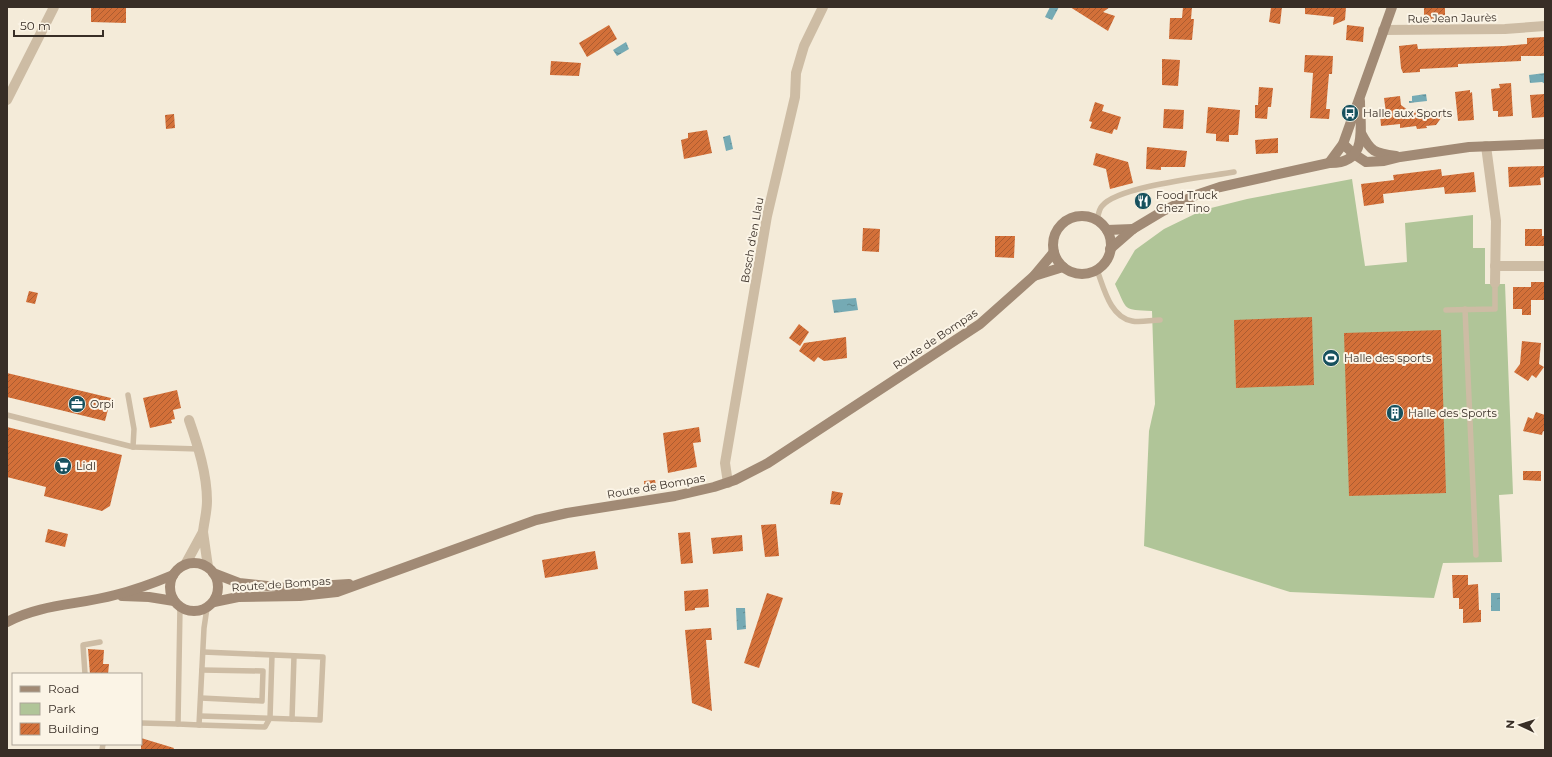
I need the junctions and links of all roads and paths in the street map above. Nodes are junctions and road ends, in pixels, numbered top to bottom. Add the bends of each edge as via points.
1 (54, 7) edge
2 (824, 7) edge
3 (1392, 7) edge
4 (1545, 26) edge
5 (1383, 30) junction
6 (7, 100) edge
7 (1360, 100) junction
8 (1361, 133) junction
9 (1343, 144) junction
10 (1545, 144) edge
11 (1486, 146) junction
12 (1357, 150) junction
13 (1378, 154) junction
14 (1400, 157) junction
15 (1329, 163) junction
16 (1234, 172) dead end
17 (1097, 220) junction
18 (1133, 229) junction
19 (1107, 230) junction
20 (1110, 249) junction
21 (1054, 252) junction
22 (1495, 266) junction
23 (1545, 266) edge
24 (1063, 267) junction
25 (1097, 270) junction
26 (1034, 276) junction
27 (1495, 283) joint
28 (1466, 309) junction
29 (1446, 310) dead end
30 (1160, 320) dead end
31 (128, 395) dead end
32 (7, 415) edge
33 (190, 420) dead end
34 (133, 447) junction
35 (199, 449) junction
36 (728, 483) junction
37 (203, 532) junction
38 (1476, 555) dead end
39 (185, 565) junction
40 (210, 570) junction
41 (173, 575) junction
42 (373, 581) junction
43 (114, 596) junction
44 (177, 604) junction
45 (210, 605) junction
46 (7, 622) edge
47 (100, 642) dead end
48 (203, 652) junction
49 (272, 655) junction
50 (294, 656) junction
51 (202, 670) junction
52 (85, 673) edge
53 (201, 698) junction
54 (200, 716) junction
55 (270, 718) junction
56 (292, 719) junction
57 (142, 723) edge
58 (178, 724) junction
59 (199, 725) junction

1 - 6 street
2 - 36 street, Bosch d'en Llau via 804,46 796,73 795,97 767,216 725,463
3 - 5 main road
4 - 5 street, Rue Jean Jaurès via 1505,29
5 - 7 main road
7 - 8 main road
7 - 9 main road
8 - 12 main road
8 - 13 main road via 1370,149
9 - 12 main road
9 - 15 main road
10 - 11 main road
11 - 14 main road
11 - 22 street via 1496,221
12 - 13 main road
12 - 14 main road via 1366,162
12 - 15 main road via 1341,163
13 - 14 main road
15 - 18 main road via 1220,187 1196,195
16 - 17 lane via 1114,196 1101,206
17 - 19 main road
17 - 21 main road via 1086,216 1075,217 1065,222 1057,230 1053,240
18 - 19 main road
18 - 20 main road
19 - 20 main road
20 - 25 main road via 1106,261
21 - 24 main road
21 - 26 main road, Route de Bompas
22 - 23 street
22 - 27 street
24 - 25 main road via 1074,273 1085,274
24 - 26 main road, Route de Bompas
25 - 30 lane via 1111,304 1121,318 1133,322
26 - 36 main road, Route de Bompas via 980,324 768,463
27 - 28 lane via 1495,309
28 - 29 lane
28 - 38 lane
31 - 34 lane via 134,429
32 - 34 lane
33 - 35 street
34 - 35 lane
35 - 37 street via 207,503
36 - 42 main road, Route de Bompas via 675,496 536,520
37 - 39 street
37 - 40 street
39 - 40 main road via 200,564
39 - 41 main road
40 - 42 main road, Route de Bompas via 239,583 286,588
40 - 45 main road via 218,587
41 - 43 main road via 151,585
41 - 44 main road via 170,593
42 - 45 main road, Route de Bompas via 337,592 300,596 238,597
43 - 44 main road via 149,597
43 - 46 main road via 39,610
44 - 45 main road via 188,611 198,611
44 - 58 lane
45 - 48 lane
47 - 52 lane via 84,645
48 - 49 lane
48 - 51 lane
49 - 50 lane
49 - 55 lane
50 - 56 lane
50 - 56 lane via 322,656 320,720
51 - 53 lane
51 - 53 lane via 262,671 262,701
53 - 54 lane
54 - 55 lane
54 - 59 lane
55 - 56 lane
55 - 59 lane via 265,727
57 - 58 lane
58 - 59 lane

